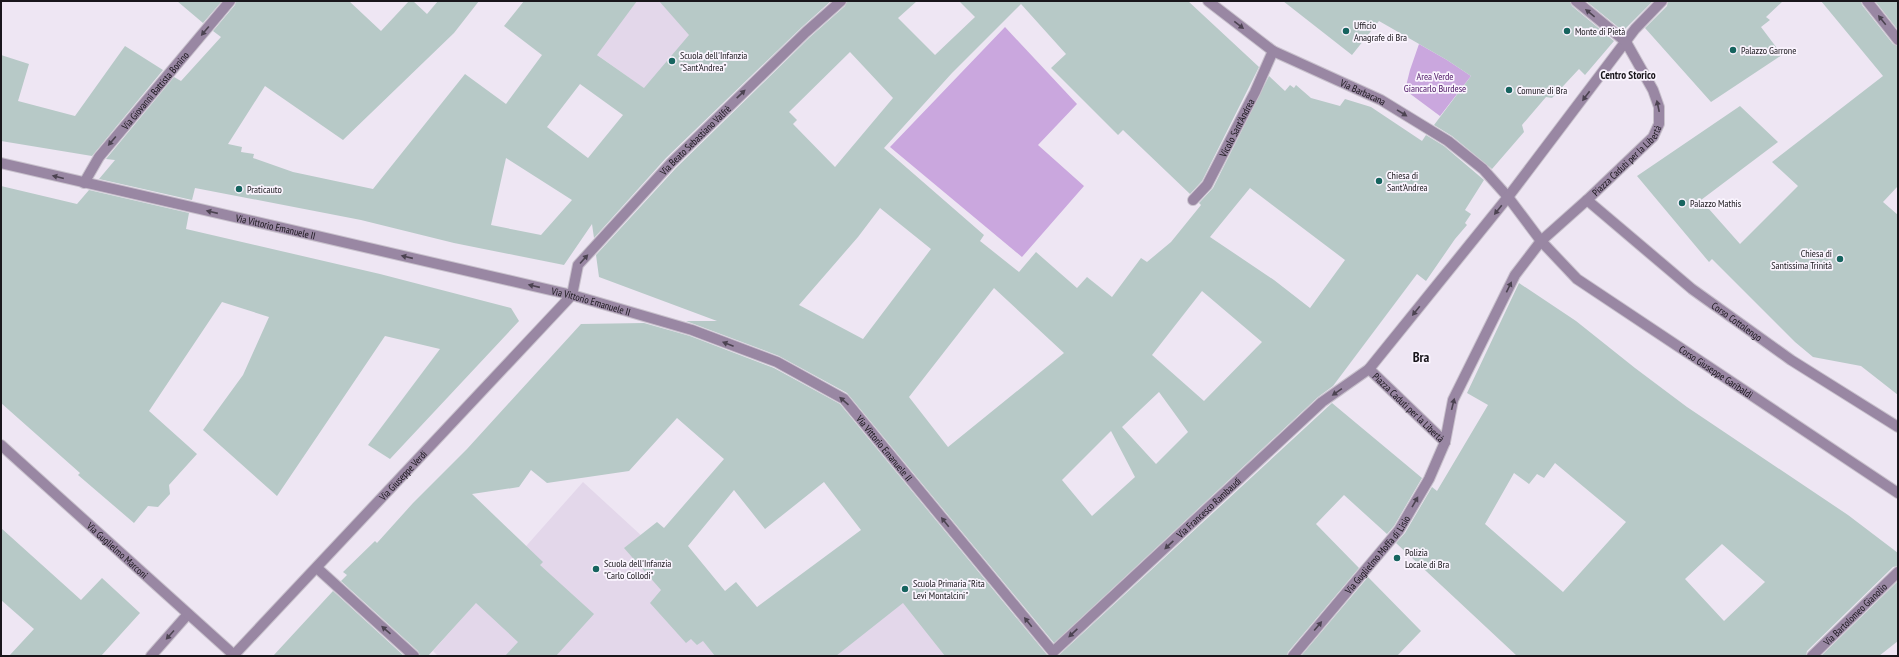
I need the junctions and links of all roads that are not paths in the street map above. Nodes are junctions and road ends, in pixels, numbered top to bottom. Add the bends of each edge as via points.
1 (230, 1) edge
2 (841, 1) edge
3 (1208, 1) edge
4 (1576, 1) edge
5 (1662, 1) edge
6 (1867, 1) edge
7 (1898, 40) edge
8 (1626, 42) junction
9 (1273, 51) junction
10 (1, 163) edge
11 (84, 183) junction
12 (1508, 197) junction
13 (1194, 200) dead end
14 (1587, 200) junction
15 (1541, 241) junction
16 (572, 295) junction
17 (1369, 369) junction
18 (1898, 427) edge
19 (1445, 442) junction
20 (1, 445) edge
21 (1898, 493) edge
22 (317, 568) junction
23 (1898, 572) edge
24 (188, 614) junction
25 (1054, 654) edge
26 (151, 656) edge
27 (234, 656) edge
28 (414, 656) edge
29 (1293, 656) edge
30 (1812, 656) edge

1 -> 11 street, Via Giovanni Battista Bonino via 99,157
16 -> 2 street, Via Beato Sebastiano Valfrè via 578,265 671,162
3 -> 9 street, Via Barbacana
8 -> 4 street
5 - 8 street
7 -> 6 street
8 -> 12 street, Piazza Caduti per la Libertà
14 -> 8 street, Piazza Caduti per la Libertà via 1653,137 1659,124 1659,107 1653,90
9 -> 12 street, Via Barbacana via 1381,100 1448,141 1483,169
9 - 13 street, Vicolo Sant'Andrea via 1207,185
11 -> 10 street, Via Vittorio Emanuele II
16 -> 11 street, Via Vittorio Emanuele II
12 - 15 street
12 -> 17 street, Piazza Caduti per la Libertà
14 - 15 street, Piazza Caduti per la Libertà
14 - 18 street, Corso Cottolengo via 1692,289 1792,360
19 -> 15 street, Piazza Caduti per la Libertà via 1453,400 1514,275
15 - 21 street, Corso Giuseppe Garibaldi via 1577,279
16 - 22 street, Via Giuseppe Verdi
25 -> 16 street, Via Vittorio Emanuele II via 844,399 777,362 692,330
17 - 19 street, Piazza Caduti per la Libertà
17 -> 25 street, Via Francesco Rambaudi via 1322,402
29 -> 19 street, Via Guglielmo Moffa di Lisio via 1399,530 1429,479
20 - 24 street, Via Guglielmo Marconi
22 - 27 street, Via Giuseppe Verdi
28 -> 22 street
23 - 30 street, Via Bartolomeo Gianolio
24 -> 26 street
24 - 27 street, Via Guglielmo Marconi

